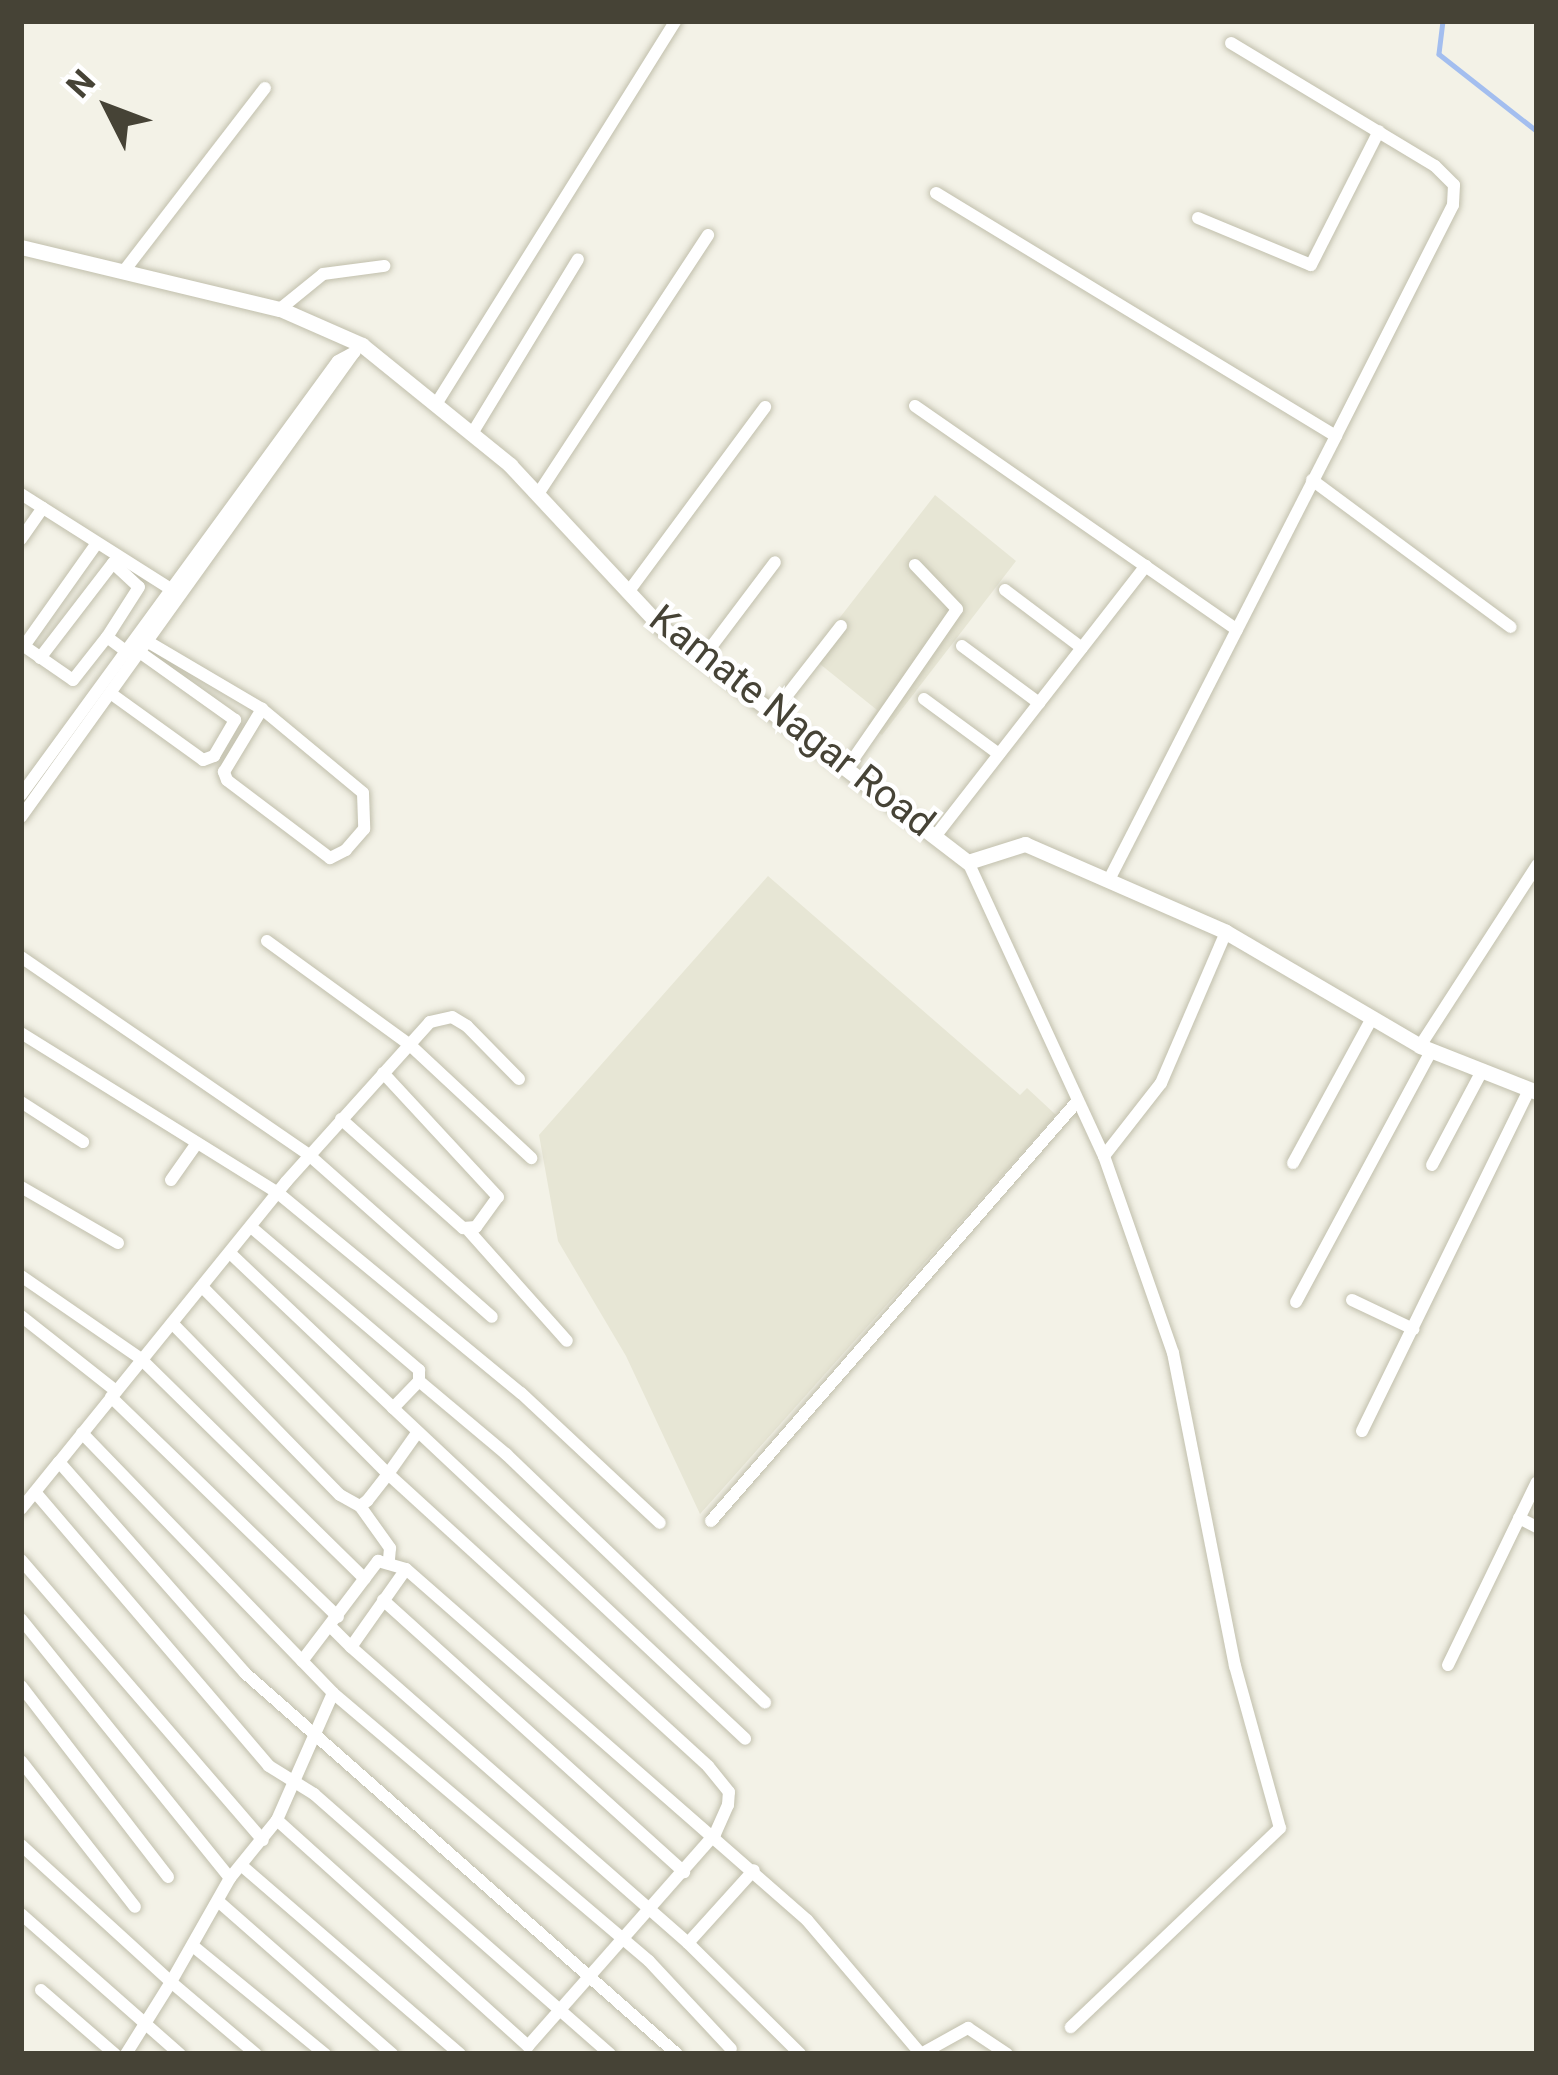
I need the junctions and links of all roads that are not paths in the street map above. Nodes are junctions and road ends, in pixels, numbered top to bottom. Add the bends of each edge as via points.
1 (675, 21) edge
2 (1231, 43) dead end
3 (265, 88) dead end
4 (1379, 131) junction
5 (936, 194) dead end
6 (1198, 218) dead end
7 (708, 235) dead end
8 (21, 247) edge
9 (578, 259) dead end
10 (384, 266) dead end
11 (124, 271) junction
12 (280, 309) junction
13 (358, 349) junction
14 (438, 401) junction
15 (765, 406) dead end
16 (914, 406) dead end
17 (473, 432) junction
18 (1336, 436) junction
19 (1312, 480) junction
20 (21, 494) edge
21 (538, 494) junction
22 (43, 508) junction
23 (21, 539) edge
24 (97, 542) junction
25 (775, 562) dead end
26 (915, 565) dead end
27 (1146, 566) junction
28 (1005, 590) dead end
29 (629, 591) junction
30 (178, 594) junction
31 (841, 626) dead end
32 (1511, 627) dead end
33 (1237, 630) junction
34 (107, 637) junction
35 (22, 645) edge
36 (962, 646) dead end
37 (146, 648) junction
38 (1082, 648) junction
39 (127, 652) junction
40 (40, 658) junction
41 (701, 659) junction
42 (112, 695) junction
43 (924, 699) dead end
44 (1039, 703) junction
45 (262, 709) junction
46 (773, 712) junction
47 (999, 754) junction
48 (847, 767) junction
49 (21, 795) edge
50 (21, 817) edge
51 (937, 834) junction
52 (968, 862) junction
53 (1537, 865) edge
54 (1109, 879) junction
55 (1226, 932) junction
56 (267, 941) dead end
57 (21, 957) edge
58 (1371, 1020) junction
59 (21, 1033) edge
60 (410, 1045) junction
61 (1425, 1048) junction
62 (383, 1073) junction
63 (1481, 1073) junction
64 (519, 1079) dead end
65 (1533, 1091) edge
66 (21, 1102) edge
67 (1075, 1104) junction
68 (341, 1119) junction
69 (83, 1142) dead end
70 (197, 1143) junction
71 (310, 1156) junction
72 (1104, 1156) junction
73 (531, 1158) dead end
74 (1293, 1163) dead end
75 (1432, 1166) dead end
76 (171, 1180) dead end
77 (21, 1187) edge
78 (278, 1193) junction
79 (251, 1227) junction
80 (469, 1231) junction
81 (118, 1243) dead end
82 (231, 1254) junction
83 (21, 1276) edge
84 (204, 1289) junction
85 (1352, 1300) dead end
86 (1297, 1302) dead end
87 (21, 1316) edge
88 (493, 1317) dead end
89 (172, 1323) junction
90 (1413, 1329) junction
91 (567, 1341) dead end
92 (140, 1358) junction
93 (418, 1381) junction
94 (113, 1394) junction
95 (393, 1408) junction
96 (1362, 1431) dead end
97 (82, 1433) junction
98 (417, 1433) junction
99 (59, 1462) junction
100 (388, 1474) junction
101 (1537, 1482) edge
102 (35, 1492) junction
103 (360, 1506) junction
104 (21, 1509) edge
105 (1519, 1518) junction
106 (711, 1521) dead end
107 (661, 1523) dead end
108 (1537, 1527) edge
109 (389, 1558) junction
110 (21, 1560) edge
111 (406, 1569) junction
112 (365, 1579) junction
113 (383, 1600) junction
114 (21, 1619) edge
115 (334, 1622) junction
116 (351, 1647) junction
117 (302, 1661) junction
118 (1448, 1665) dead end
119 (21, 1686) edge
120 (333, 1693) junction
121 (765, 1702) dead end
122 (310, 1732) junction
123 (745, 1738) dead end
124 (21, 1761) edge
125 (291, 1782) junction
126 (277, 1820) junction
127 (715, 1834) junction
128 (263, 1840) junction
129 (21, 1845) edge
130 (242, 1864) junction
131 (754, 1870) junction
132 (684, 1872) junction
133 (168, 1877) dead end
134 (230, 1878) junction
135 (218, 1901) junction
136 (136, 1907) dead end
137 (652, 1910) junction
138 (21, 1914) edge
139 (624, 1942) junction
140 (688, 1943) junction
141 (193, 1946) junction
142 (591, 1980) junction
143 (171, 1982) junction
144 (41, 1990) dead end
145 (561, 2011) junction
146 (147, 2025) junction
147 (1071, 2026) dead end
148 (731, 2049) dead end
149 (532, 2050) edge
150 (115, 2054) edge
151 (127, 2054) edge
152 (180, 2054) edge
153 (256, 2054) edge
154 (325, 2054) edge
155 (392, 2054) edge
156 (460, 2054) edge
157 (610, 2054) edge
158 (677, 2054) edge
159 (800, 2054) edge
160 (921, 2054) edge
161 (1007, 2054) edge

1 - 14 street
2 - 4 street
3 - 11 street
4 - 6 street via 1311,265
4 - 18 street via 1447,176 1455,196
5 - 18 street
7 - 21 street
8 - 11 street, Kamate Nagar Road
9 - 17 street
10 - 12 street via 323,274
11 - 12 street, Kamate Nagar Road
12 - 13 street, Kamate Nagar Road
13 - 14 street, Kamate Nagar Road
13 - 30 street
14 - 17 street, Kamate Nagar Road
15 - 29 street
16 - 27 street
17 - 21 street, Kamate Nagar Road
18 - 19 street
19 - 32 street
19 - 33 street
20 - 22 street
21 - 29 street, Kamate Nagar Road
22 - 23 street
22 - 24 street
24 - 30 street
24 - 35 street
25 - 41 street
26 - 48 street via 957,609
27 - 33 street
27 - 38 street
28 - 38 street
29 - 41 street, Kamate Nagar Road
30 - 37 street
30 - 39 street
31 - 46 street
33 - 54 street
34 - 39 street
34 - 40 street via 73,680
34 - 40 street via 139,586 112,563
35 - 40 street
36 - 44 street
37 - 42 street
37 - 42 street via 235,719 214,757 203,760
37 - 45 street
38 - 44 street
39 - 49 street
41 - 46 street, Kamate Nagar Road
42 - 50 street
43 - 47 street
44 - 47 street
45 - 45 street via 363,793 364,829 346,850 330,858 227,780 224,772
46 - 48 street, Kamate Nagar Road
47 - 51 street
48 - 51 street, Kamate Nagar Road
51 - 52 street, Kamate Nagar Road
52 - 54 street, Kamate Nagar Road via 1025,844
52 - 67 street
53 - 61 street
54 - 55 street, Kamate Nagar Road
55 - 58 street, Kamate Nagar Road
55 - 72 street via 1161,1083
56 - 60 street
57 - 71 street
58 - 61 street, Kamate Nagar Road
58 - 74 street
59 - 70 street
60 - 62 street
60 - 64 street via 438,1016 452,1017
60 - 73 street
61 - 63 street, Kamate Nagar Road
61 - 86 street
62 - 68 street
62 - 80 street via 498,1197
63 - 65 street, Kamate Nagar Road
63 - 75 street
65 - 90 street
66 - 69 street
67 - 72 street
67 - 106 street
68 - 71 street
68 - 80 street
70 - 76 street
70 - 78 street
71 - 78 street
71 - 88 street
72 - 147 street via 1173,1353 1235,1666 1280,1828
77 - 81 street
78 - 79 street
78 - 107 street via 520,1393
79 - 82 street
79 - 93 street via 419,1370
80 - 91 street
82 - 84 street
82 - 95 street
83 - 92 street
84 - 89 street
84 - 100 street
85 - 90 street
87 - 94 street
89 - 92 street
89 - 103 street
90 - 96 street
92 - 94 street
92 - 112 street
93 - 95 street
93 - 121 street via 520,1467
94 - 97 street
94 - 115 street
95 - 98 street
97 - 99 street
97 - 117 street
98 - 100 street
98 - 123 street
99 - 102 street
99 - 122 street via 213,1640
100 - 103 street
100 - 127 street via 721,1780 728,1805
101 - 105 street
102 - 104 street
102 - 125 street
103 - 109 street
105 - 108 street
105 - 118 street
109 - 111 street
109 - 112 street
110 - 128 street
111 - 113 street
111 - 127 street
112 - 115 street
113 - 116 street
113 - 132 street
114 - 134 street
115 - 116 street
115 - 117 street
116 - 137 street
117 - 120 street
119 - 133 street
120 - 122 street
120 - 139 street
122 - 125 street
122 - 142 street
124 - 136 street
125 - 126 street
125 - 145 street
126 - 128 street
126 - 149 street
127 - 131 street
127 - 132 street
128 - 130 street
129 - 143 street
130 - 134 street
130 - 156 street
131 - 140 street
131 - 160 street
132 - 137 street
134 - 135 street
135 - 141 street
135 - 155 street
137 - 139 street
137 - 140 street
138 - 146 street
139 - 142 street
139 - 148 street
140 - 159 street
141 - 143 street
141 - 154 street
142 - 145 street
142 - 158 street
143 - 146 street
143 - 153 street
144 - 150 street
145 - 149 street
145 - 157 street
146 - 151 street
146 - 152 street
160 - 161 street via 968,2028

